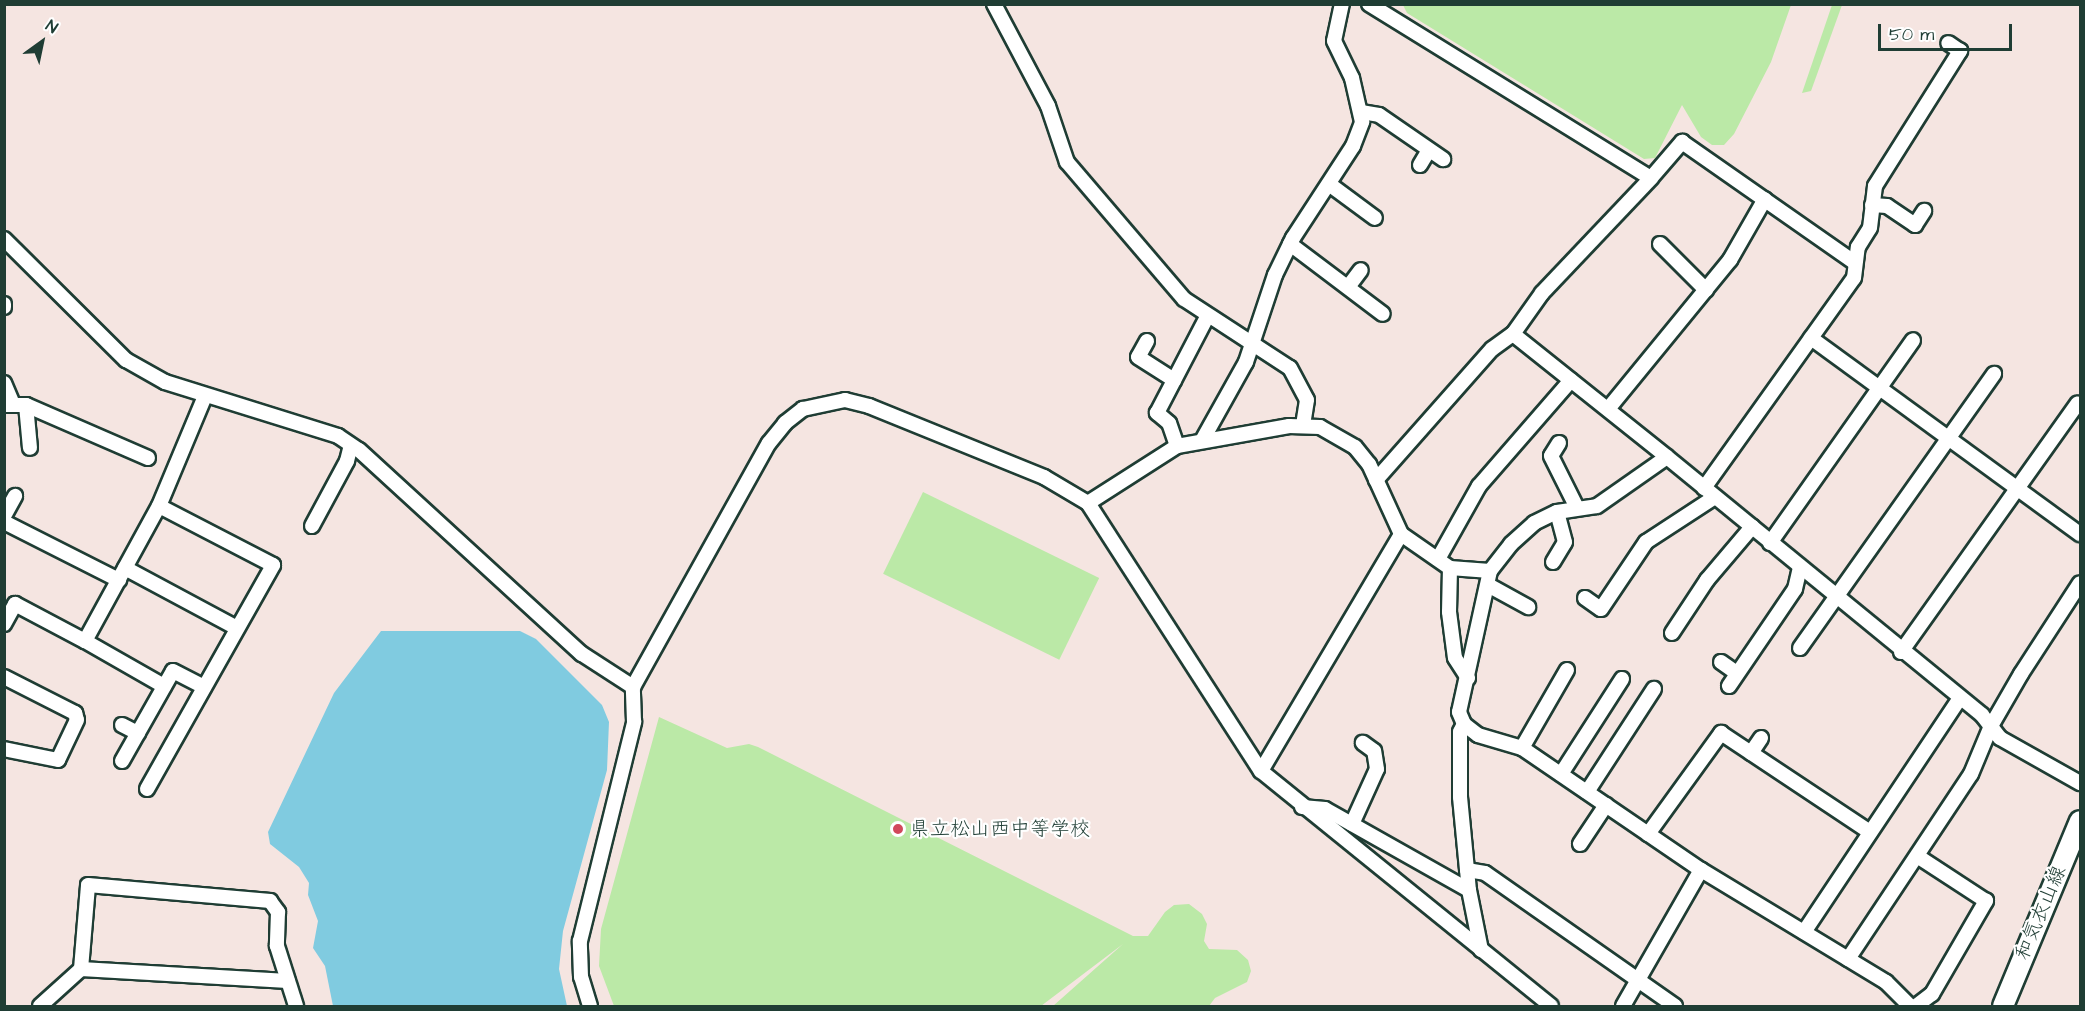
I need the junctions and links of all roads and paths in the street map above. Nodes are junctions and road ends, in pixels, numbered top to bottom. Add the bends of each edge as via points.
1 (994, 4) edge
2 (1342, 4) edge
3 (1369, 4) edge
4 (1948, 43) dead end
5 (1361, 112) junction
6 (1429, 150) junction
7 (1443, 159) dead end
8 (1420, 165) dead end
9 (1651, 178) junction
10 (1329, 184) junction
11 (1765, 200) junction
12 (1872, 205) junction
13 (1924, 211) dead end
14 (1375, 218) dead end
15 (4, 239) edge
16 (1290, 244) junction
17 (1660, 244) dead end
18 (1854, 262) junction
19 (1361, 270) dead end
20 (1348, 287) junction
21 (1706, 290) junction
22 (1383, 314) dead end
23 (1208, 315) junction
24 (1513, 334) junction
25 (1811, 338) junction
26 (1251, 339) junction
27 (1913, 340) dead end
28 (1147, 341) dead end
29 (1994, 374) dead end
30 (1174, 380) junction
31 (1571, 380) junction
32 (4, 383) edge
33 (1880, 389) junction
34 (205, 396) junction
35 (2078, 403) dead end
36 (14, 405) edge
37 (1608, 409) junction
38 (1303, 425) junction
39 (1948, 438) junction
40 (1203, 439) junction
41 (1559, 443) dead end
42 (351, 445) junction
43 (1177, 446) junction
44 (30, 448) dead end
45 (1667, 457) junction
46 (148, 458) dead end
47 (1376, 480) junction
48 (2018, 488) junction
49 (1710, 492) junction
50 (15, 496) dead end
51 (1088, 503) junction
52 (159, 506) junction
53 (1577, 508) junction
54 (1557, 512) junction
55 (4, 516) edge
56 (4, 522) edge
57 (312, 526) dead end
58 (1752, 527) junction
59 (1401, 534) junction
60 (2080, 534) edge
61 (1770, 543) junction
62 (1438, 559) junction
63 (1553, 562) dead end
64 (1450, 568) junction
65 (1800, 568) junction
66 (1490, 571) junction
67 (122, 574) junction
68 (2080, 583) edge
69 (1488, 585) junction
70 (1585, 598) dead end
71 (1835, 598) junction
72 (10, 601) edge
73 (1528, 607) dead end
74 (4, 624) edge
75 (237, 628) junction
76 (1672, 633) dead end
77 (85, 641) junction
78 (1800, 648) dead end
79 (1901, 652) junction
80 (1721, 662) dead end
81 (1567, 670) dead end
82 (1737, 673) junction
83 (4, 676) edge
84 (1467, 678) junction
85 (1622, 679) dead end
86 (164, 686) junction
87 (1729, 686) dead end
88 (204, 687) junction
89 (633, 687) junction
90 (1654, 689) dead end
91 (1960, 698) junction
92 (1464, 724) junction
93 (123, 725) dead end
94 (1991, 726) junction
95 (138, 733) junction
96 (1761, 738) dead end
97 (1363, 743) dead end
98 (1522, 748) junction
99 (4, 749) edge
100 (1751, 753) junction
101 (122, 762) dead end
102 (1261, 771) junction
103 (1561, 774) junction
104 (2080, 783) edge
105 (147, 789) dead end
106 (1587, 792) junction
107 (1606, 805) junction
108 (1302, 807) junction
109 (2080, 820) edge
110 (1352, 824) junction
111 (1870, 832) junction
112 (1648, 834) junction
113 (1580, 844) dead end
114 (1917, 856) junction
115 (1467, 870) junction
116 (1701, 870) junction
117 (1469, 890) junction
118 (1804, 932) junction
119 (1481, 950) junction
120 (1848, 959) junction
121 (81, 969) junction
122 (288, 981) junction
123 (1640, 982) junction
124 (40, 1006) edge
125 (296, 1006) edge
126 (590, 1006) edge
127 (1551, 1006) edge
128 (1623, 1006) edge
129 (1675, 1006) edge
130 (1910, 1006) edge
131 (1916, 1006) edge
132 (2003, 1006) edge

1 - 23 street via 1048,106 1067,162 1184,299
2 - 5 street via 1335,41 1352,78
3 - 9 street
4 - 12 street via 1960,51 1875,186
5 - 6 street via 1379,115
5 - 10 street via 1362,122 1353,146
6 - 7 street
6 - 8 street
9 - 11 street via 1682,142
9 - 24 street via 1542,293
10 - 14 street
10 - 16 street
11 - 18 street
11 - 21 street via 1730,260
12 - 13 street via 1887,206 1915,225
12 - 18 street via 1870,228
15 - 34 street via 126,360 165,382
16 - 20 street
16 - 26 street
17 - 21 street
18 - 25 street via 1854,278
19 - 20 street
20 - 22 street
21 - 37 street
23 - 26 street
23 - 30 street
24 - 31 street
24 - 47 street via 1492,349
25 - 33 street
25 - 49 street
26 - 38 street via 1290,368 1302,384 1307,400
26 - 40 street via 1246,362
27 - 33 street
28 - 30 street via 1138,357
29 - 39 street
30 - 43 street via 1156,413 1168,423
31 - 37 street
31 - 62 street via 1479,486
32 - 36 street
33 - 39 street
33 - 61 street
34 - 42 street via 338,436
34 - 52 street
35 - 48 street
36 - 44 street
36 - 46 street
37 - 45 street
38 - 40 street
38 - 47 street via 1320,427 1354,447
39 - 48 street
39 - 71 street
40 - 43 street
41 - 53 street via 1551,456
42 - 57 street via 347,461
42 - 89 street via 582,654
43 - 51 street
45 - 49 street
45 - 53 street via 1597,506
47 - 59 street
48 - 60 street
48 - 79 street
49 - 58 street
49 - 70 street via 1646,542 1601,609
50 - 55 street
51 - 89 street via 1044,477 869,406 845,400 803,409 769,443
51 - 102 street
52 - 67 street
52 - 75 street via 273,565
53 - 54 street
54 - 63 street via 1565,542
54 - 66 street via 1526,530
56 - 67 street
58 - 61 street
58 - 76 street via 1707,580
59 - 62 street
59 - 102 street
61 - 65 street
62 - 64 street
64 - 66 street
64 - 84 street via 1449,612 1455,658
65 - 71 street
65 - 82 street via 1795,588
66 - 69 street
67 - 75 street
67 - 77 street
68 - 94 street
69 - 73 street
69 - 84 street
71 - 78 street
71 - 79 street
72 - 74 street
72 - 77 street
75 - 88 street
77 - 86 street
79 - 91 street
80 - 82 street
81 - 98 street
82 - 87 street
83 - 99 street via 75,713 77,720 58,760
84 - 92 street via 1459,712
85 - 103 street
86 - 88 street via 173,671
86 - 95 street
88 - 105 street
89 - 126 street via 634,722 580,941 581,977
90 - 106 street
91 - 94 street
91 - 111 street
92 - 98 street via 1478,735
92 - 115 street via 1460,732 1460,797
93 - 95 street
94 - 104 street via 2015,748
94 - 114 street via 1971,774
95 - 101 street
96 - 100 street
97 - 110 street via 1374,751 1377,769
98 - 103 street
100 - 111 street
100 - 112 street via 1721,733
102 - 108 street
103 - 106 street
106 - 107 street
107 - 112 street
107 - 113 street
108 - 110 street via 1325,809
108 - 119 street
109 - 132 main road, 和気衣山線
110 - 117 street
111 - 118 street
112 - 116 street
114 - 120 street
114 - 131 street via 1986,901 1932,994
115 - 117 street
115 - 123 street via 1485,873
116 - 118 street
116 - 123 street
117 - 119 street
118 - 120 street
119 - 127 street
120 - 130 street via 1886,982
121 - 122 street
121 - 122 street via 88,885 270,901 278,912 277,946
121 - 124 street
122 - 125 street
123 - 128 street
123 - 129 street

